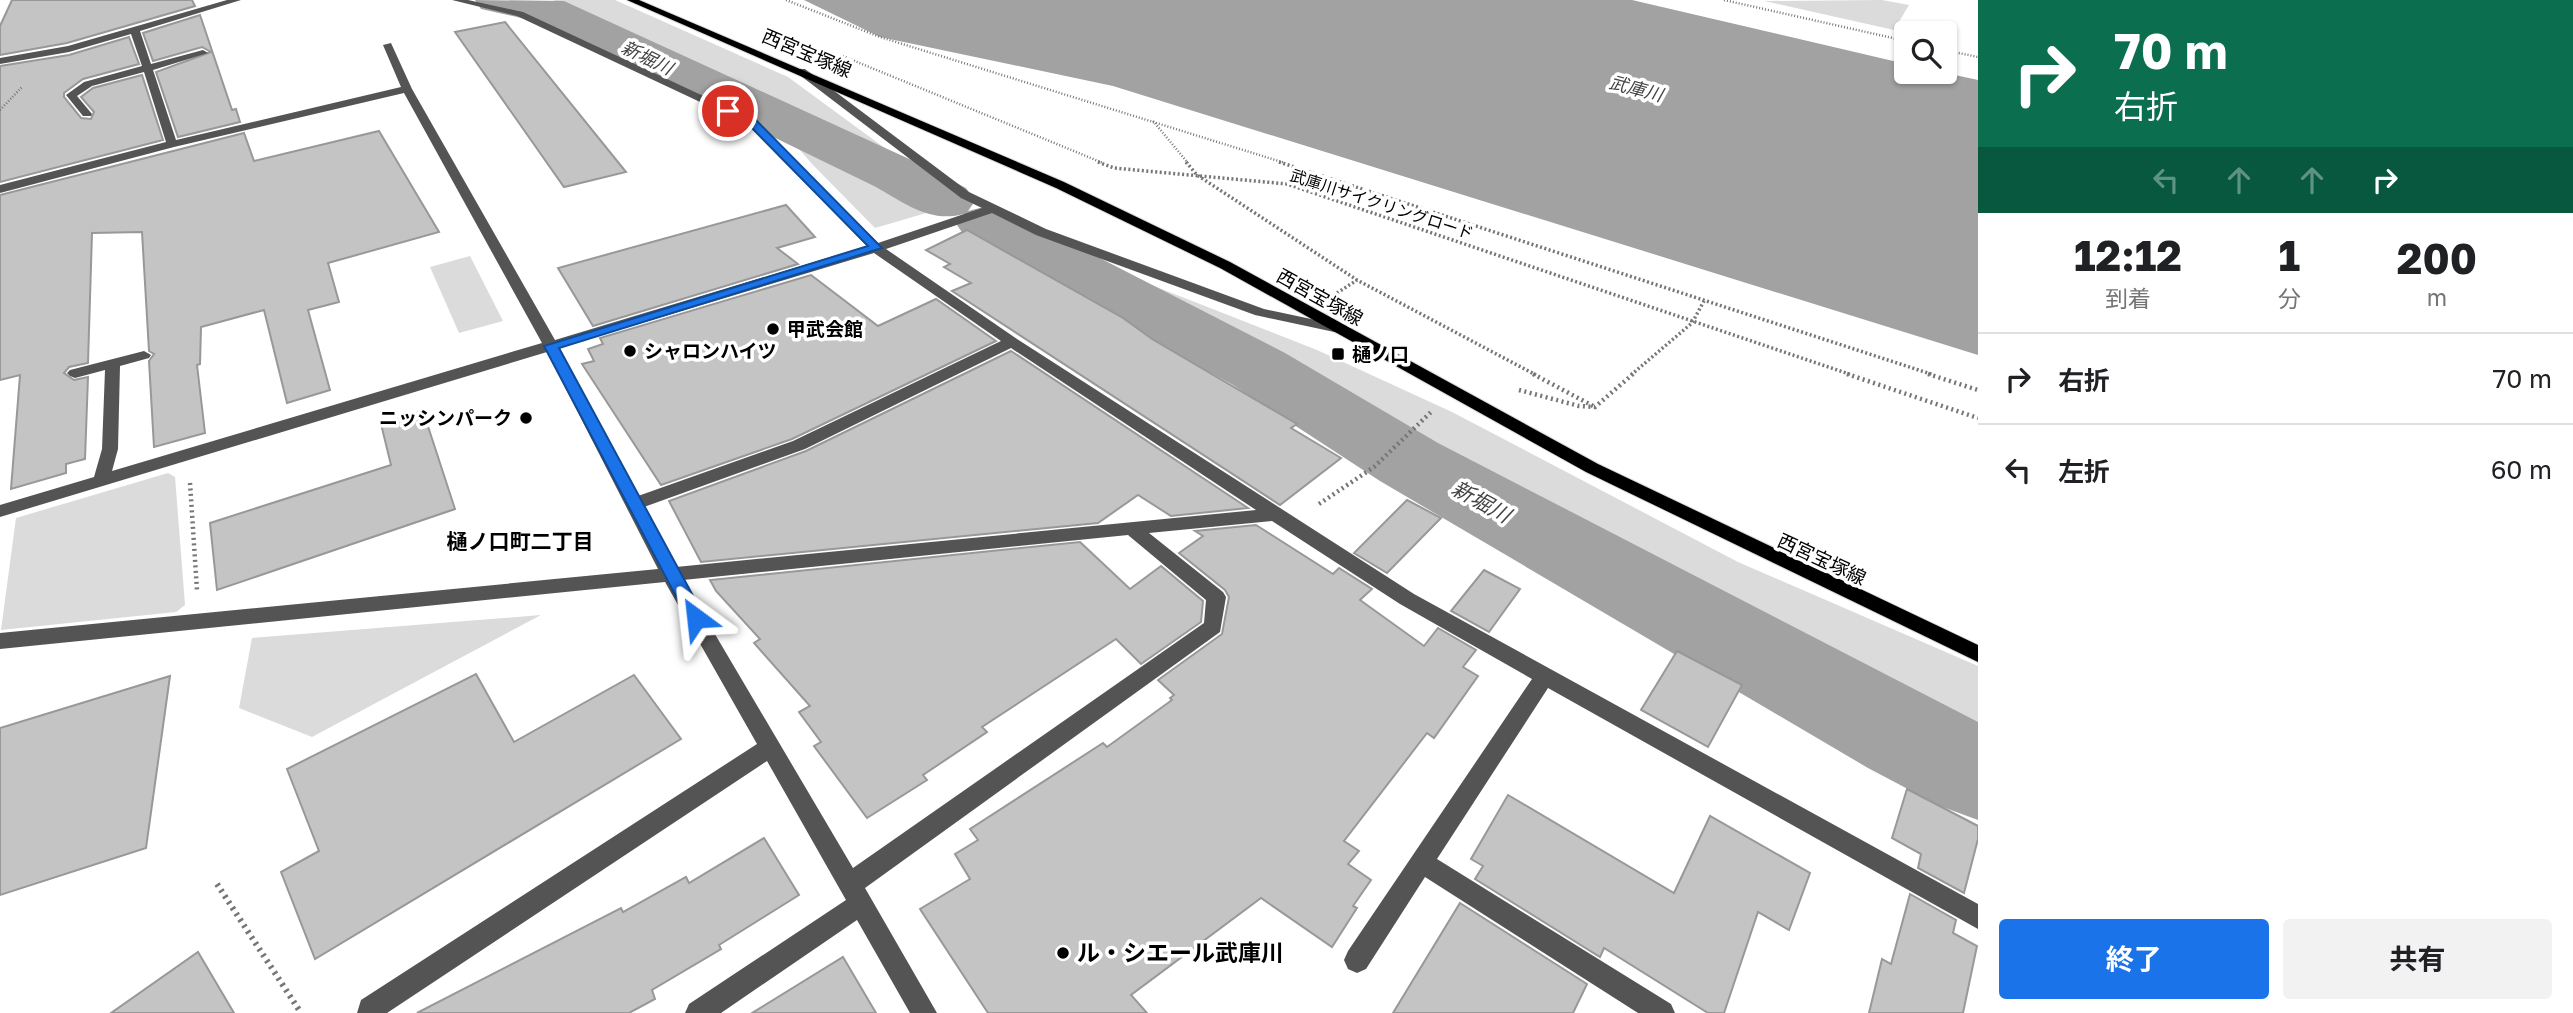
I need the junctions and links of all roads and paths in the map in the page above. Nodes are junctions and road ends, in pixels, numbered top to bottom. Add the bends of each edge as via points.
1 (237, 0) edge
2 (456, 0) edge
3 (631, 0) edge
4 (786, 0) edge
5 (1724, 0) edge
6 (135, 30) junction
7 (1894, 38) edge
8 (388, 45) dead end
9 (830, 52) dead end
10 (202, 53) dead end
11 (1957, 53) edge
12 (1978, 57) edge
13 (0, 61) edge
14 (147, 68) junction
15 (801, 71) junction
16 (407, 89) junction
17 (87, 114) dead end
18 (1152, 120) junction
19 (172, 144) junction
20 (1197, 175) junction
21 (0, 189) edge
22 (992, 209) junction
23 (876, 248) junction
24 (1704, 300) junction
25 (1692, 323) junction
26 (1339, 329) junction
27 (1012, 342) junction
28 (551, 346) junction
29 (144, 355) dead end
30 (114, 363) junction
31 (75, 373) dead end
32 (1515, 388) dead end
33 (1978, 390) edge
34 (1595, 407) junction
35 (1432, 410) dead end
36 (1978, 418) edge
37 (188, 454) junction
38 (101, 481) junction
39 (634, 505) junction
40 (0, 512) edge
41 (1283, 519) junction
42 (1132, 529) junction
43 (671, 575) junction
44 (200, 621) junction
45 (0, 641) edge
46 (1978, 654) edge
47 (1545, 676) junction
48 (771, 747) junction
49 (1422, 862) junction
50 (217, 884) dead end
51 (856, 893) junction
52 (1978, 917) edge
53 (1357, 960) dead end
54 (300, 1013) edge
55 (370, 1013) edge
56 (698, 1013) edge
57 (924, 1013) edge
58 (1662, 1013) edge

1 - 6 street
2 - 23 street via 520,14 751,122
3 - 15 main road, 西宮宝塚線
4 - 18 path via 880,37
5 - 7 path
6 - 13 street via 69,49
6 - 14 street
8 - 16 street
9 - 20 path, 武庫川サイクリングロード via 1114,168
10 - 14 street
11 - 12 path
14 - 17 street via 89,83 71,95
14 - 19 street
15 - 22 street via 965,195
15 - 26 main road, 西宮宝塚線 via 1060,185 1225,265
16 - 19 street
16 - 28 street
18 - 20 path
18 - 24 path
19 - 21 street
20 - 25 path, 武庫川サイクリングロード via 1287,184
20 - 34 path via 1357,280
22 - 23 street
22 - 26 street via 1041,232 1260,312
23 - 27 street
23 - 28 street
24 - 25 path
24 - 33 path
25 - 34 path
25 - 36 path, 武庫川サイクリングロード
26 - 46 main road, 西宮宝塚線 via 1592,468
27 - 39 street via 799,445
27 - 41 street
28 - 37 street
28 - 39 street
29 - 30 street
30 - 31 street
30 - 38 street via 110,449
32 - 34 path via 1579,407
35 - 41 path via 1374,467
37 - 38 street
37 - 44 path
38 - 40 street
39 - 43 street
41 - 42 street
41 - 47 street via 1407,599
42 - 43 street
42 - 51 street via 1216,597 1213,627
43 - 44 street
43 - 48 street
44 - 45 street
47 - 49 street
47 - 52 street
48 - 51 street
48 - 55 street
49 - 53 street
49 - 58 street
50 - 54 path
51 - 56 street
51 - 57 street

